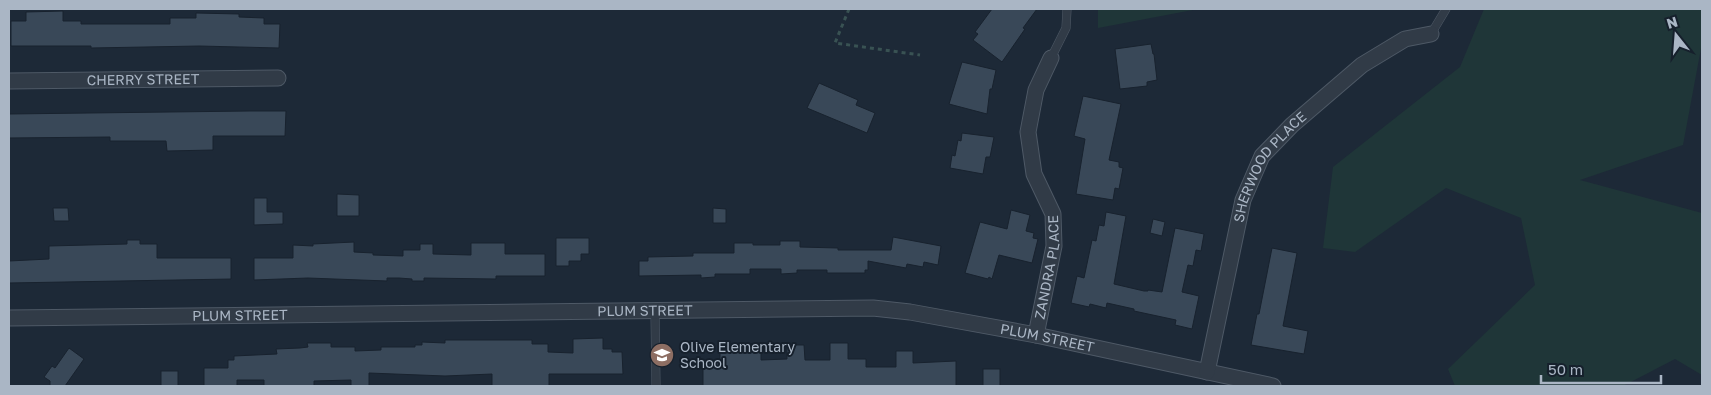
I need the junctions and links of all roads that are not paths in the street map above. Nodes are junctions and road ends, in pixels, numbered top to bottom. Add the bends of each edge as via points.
1 (1067, 9) edge
2 (1446, 9) edge
3 (1432, 34) joint
4 (1051, 58) joint
5 (278, 78) dead end
6 (9, 80) edge
7 (655, 311) junction
8 (9, 318) edge
9 (1036, 335) junction
10 (1207, 372) junction
11 (656, 386) edge
12 (1273, 386) edge

1 - 4 lane via 1066,28
2 - 3 lane
3 - 10 street, SHERWOOD PLACE via 1405,38 1362,65 1292,125 1262,156 1243,200
4 - 9 street, ZANDRA PLACE via 1036,90 1028,132 1034,174 1053,214 1054,246
5 - 6 street, CHERRY STREET
7 - 8 street, PLUM STREET
7 - 9 street, PLUM STREET via 872,308
7 - 11 lane
9 - 10 street, PLUM STREET
10 - 12 street, PLUM STREET

